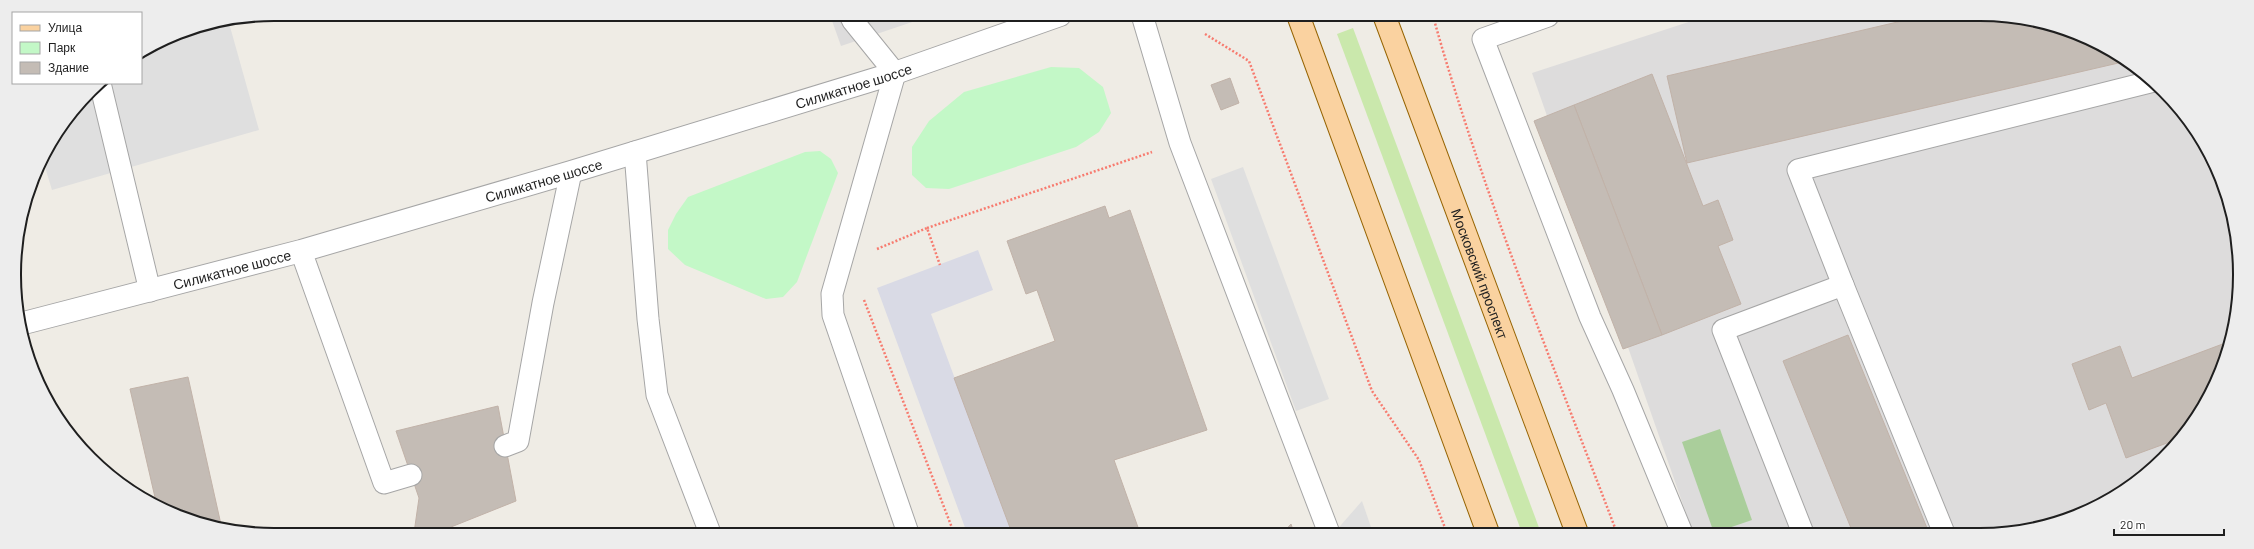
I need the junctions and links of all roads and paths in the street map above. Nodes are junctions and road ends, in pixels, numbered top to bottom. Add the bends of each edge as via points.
1 (853, 21) edge
2 (1043, 21) edge
3 (1144, 21) edge
4 (1300, 21) edge
5 (1386, 21) edge
6 (1434, 21) edge
7 (1534, 21) edge
8 (1205, 34) dead end
9 (895, 73) junction
10 (2146, 83) edge
11 (101, 89) edge
12 (1180, 143) junction
13 (635, 152) junction
14 (571, 172) junction
15 (927, 228) junction
16 (301, 251) junction
17 (841, 263) junction
18 (940, 265) dead end
19 (1843, 285) junction
20 (150, 291) junction
21 (863, 297) dead end
22 (26, 323) edge
23 (505, 446) dead end
24 (411, 475) dead end
25 (708, 528) edge
26 (906, 528) edge
27 (952, 528) edge
28 (1326, 528) edge
29 (1445, 528) edge
30 (1486, 528) edge
31 (1575, 528) edge
32 (1615, 528) edge
33 (1680, 528) edge
34 (1801, 528) edge
35 (1942, 528) edge

1 - 9 lane
2 - 9 street, Силикатное шоссе
3 - 12 lane
4 - 30 main road
5 - 31 main road, Московский проспект
6 - 32 path via 1455,95
7 - 33 lane via 1483,39 1590,317
8 - 29 path via 1249,61 1372,391 1419,460
9 - 13 street, Силикатное шоссе
9 - 17 lane
10 - 19 lane via 1798,170
11 - 20 lane
12 - 15 path
12 - 28 lane
13 - 14 street, Силикатное шоссе
13 - 25 lane via 648,319 657,395
14 - 16 street, Силикатное шоссе
14 - 23 lane via 543,303 518,441
15 - 17 path
15 - 18 path
16 - 20 street, Силикатное шоссе
16 - 24 lane via 384,483
17 - 26 lane via 832,294 833,315
19 - 34 lane via 1723,330
19 - 35 lane
20 - 22 street, Силикатное шоссе
21 - 27 path

